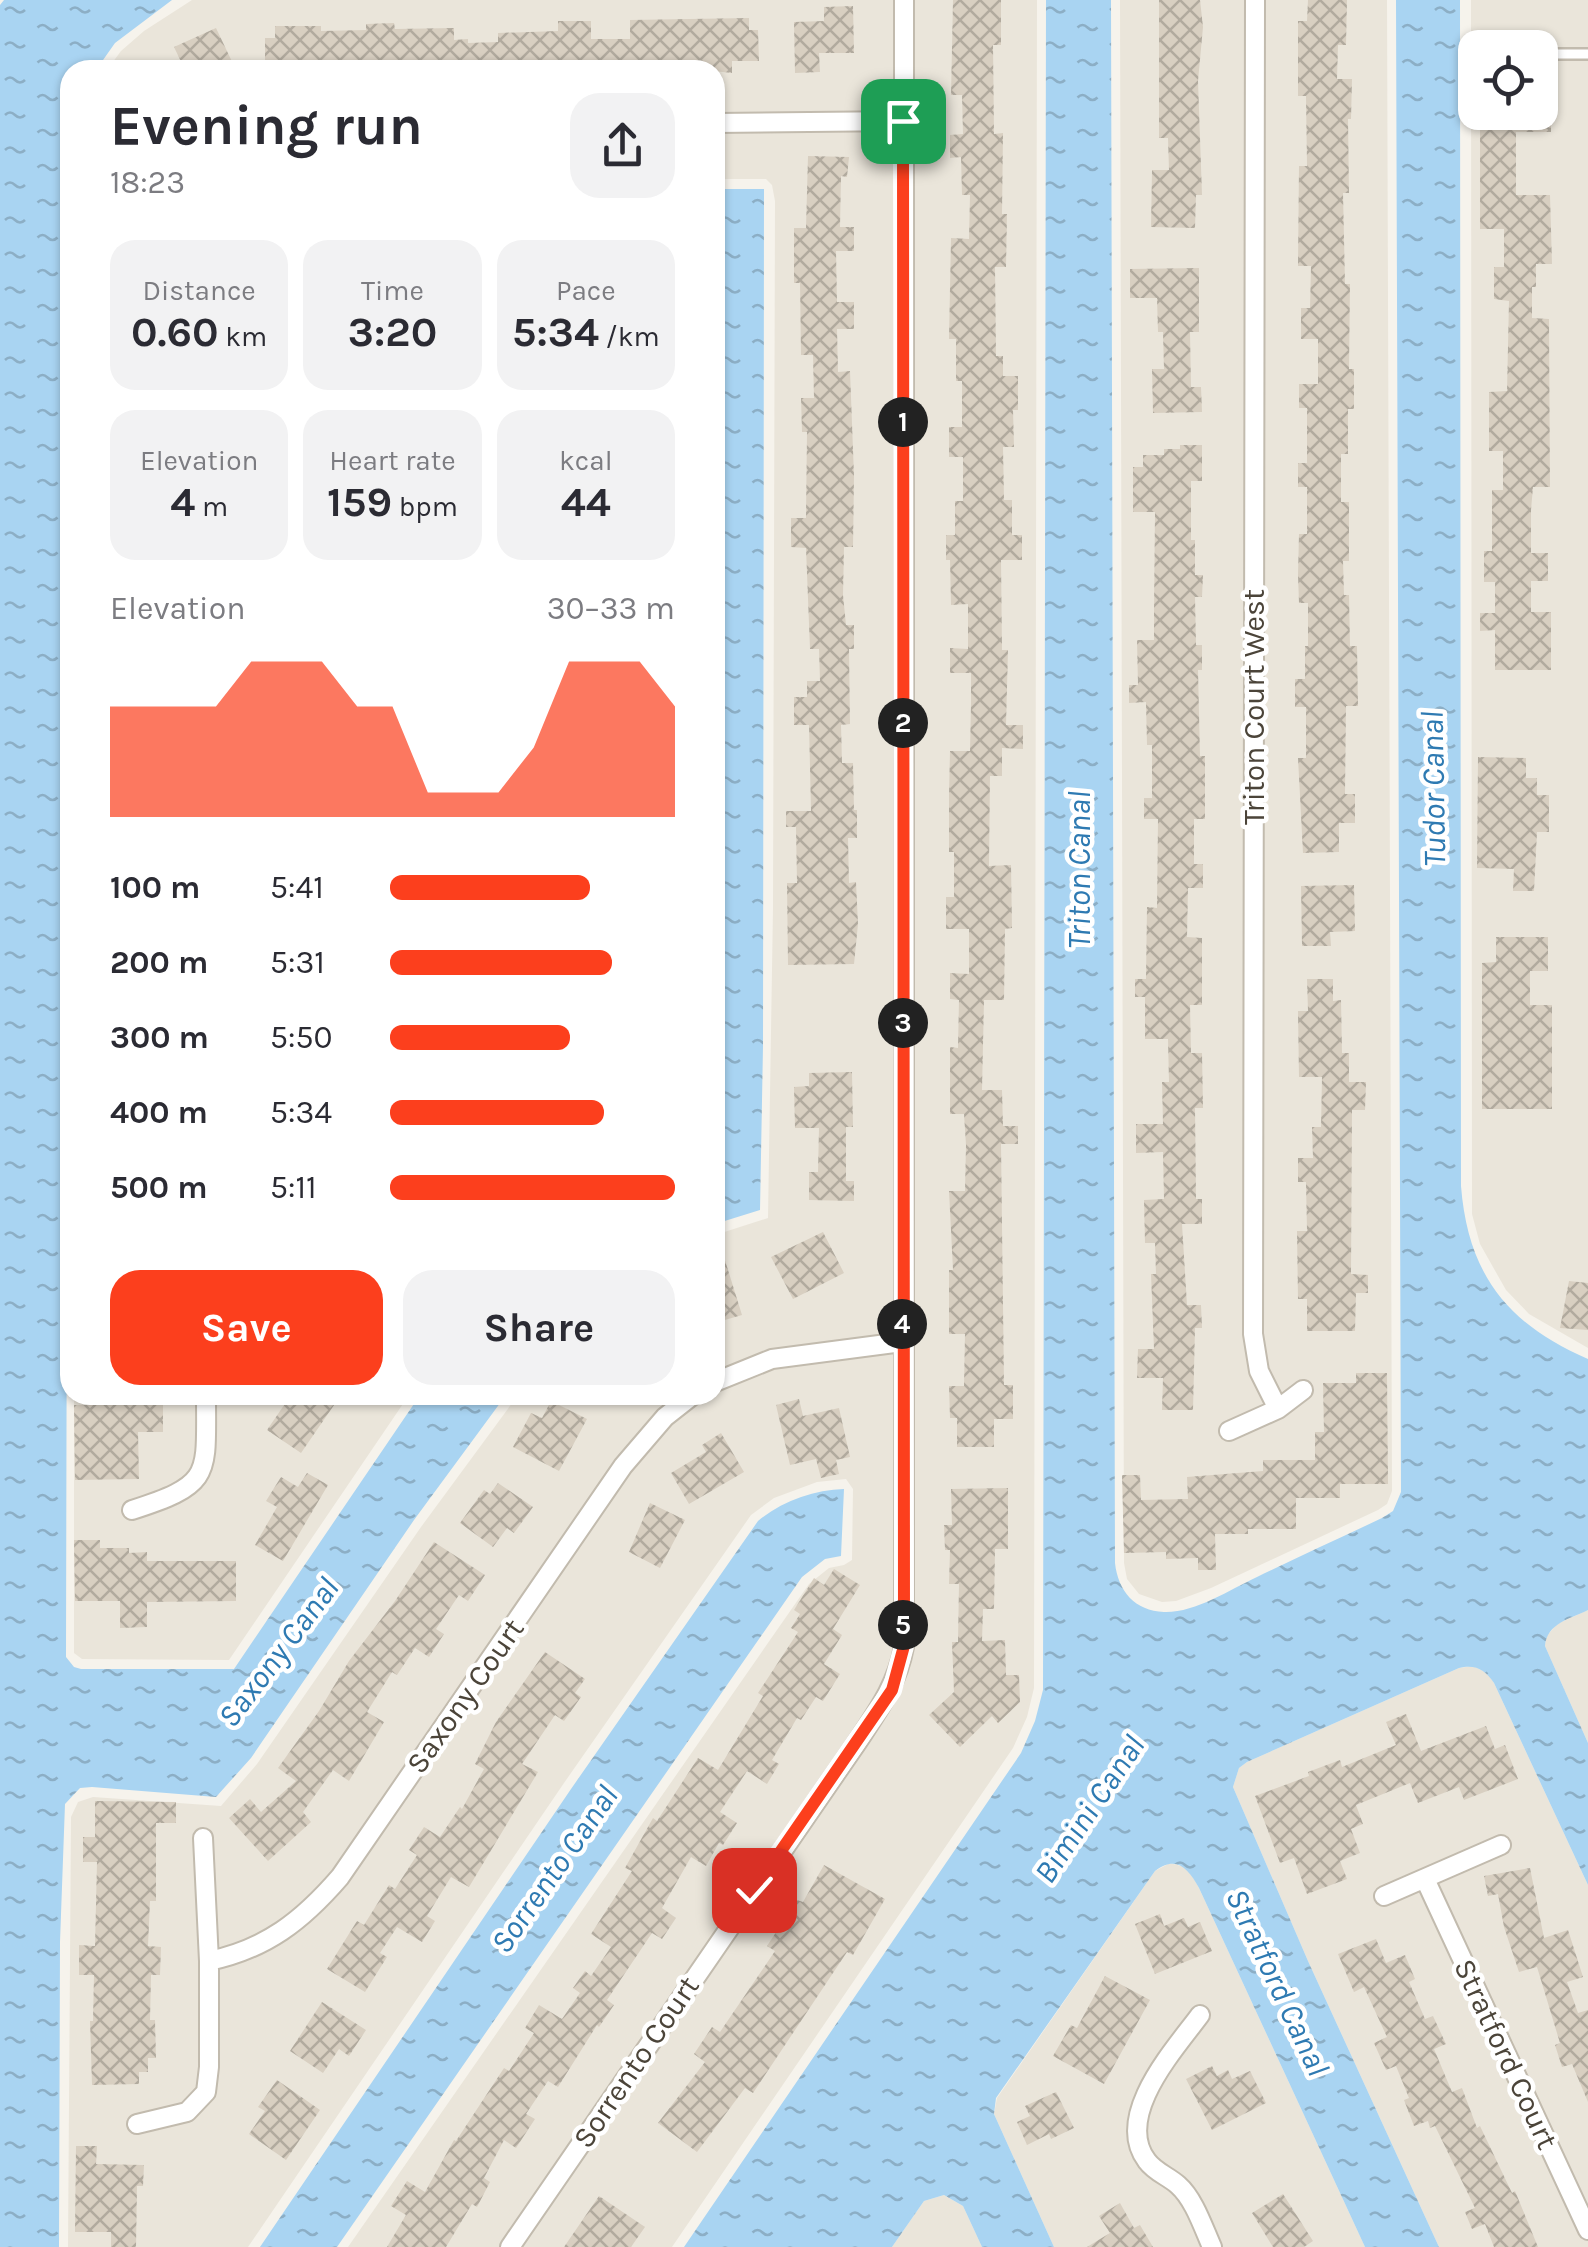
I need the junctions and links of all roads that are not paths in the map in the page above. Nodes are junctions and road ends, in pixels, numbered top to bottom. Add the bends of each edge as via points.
1 (904, 0) edge
2 (1254, 0) edge
3 (1558, 54) edge
4 (1588, 54) edge
5 (903, 121) junction
6 (725, 122) edge
7 (902, 1342) junction
8 (725, 1378) edge
9 (1303, 1390) dead end
10 (206, 1405) edge
11 (680, 1405) edge
12 (1278, 1408) junction
13 (1229, 1430) dead end
14 (132, 1510) dead end
15 (204, 1838) dead end
16 (1500, 1845) dead end
17 (1425, 1879) junction
18 (1384, 1896) dead end
19 (209, 1961) junction
20 (1200, 2015) dead end
21 (136, 2124) dead end
22 (1588, 2230) edge
23 (510, 2247) edge
24 (1212, 2247) edge

1 - 5 street, Sorrento Court
2 - 12 street, Triton Court West via 1254,1334 1259,1370
3 - 4 lane
5 - 6 street
5 - 7 street, Sorrento Court
7 - 8 street via 772,1359
7 - 23 street, Sorrento Court via 904,1646 892,1690
9 - 12 street
10 - 14 street via 202,1470 176,1496
11 - 19 street, Saxony Court via 623,1466 340,1877 286,1931 236,1956
12 - 13 street
15 - 19 street
16 - 17 street
17 - 18 street
17 - 22 street, Stratford Court
19 - 21 street via 206,2092 187,2112
20 - 24 street via 1149,2088 1138,2133 1145,2159 1180,2186

